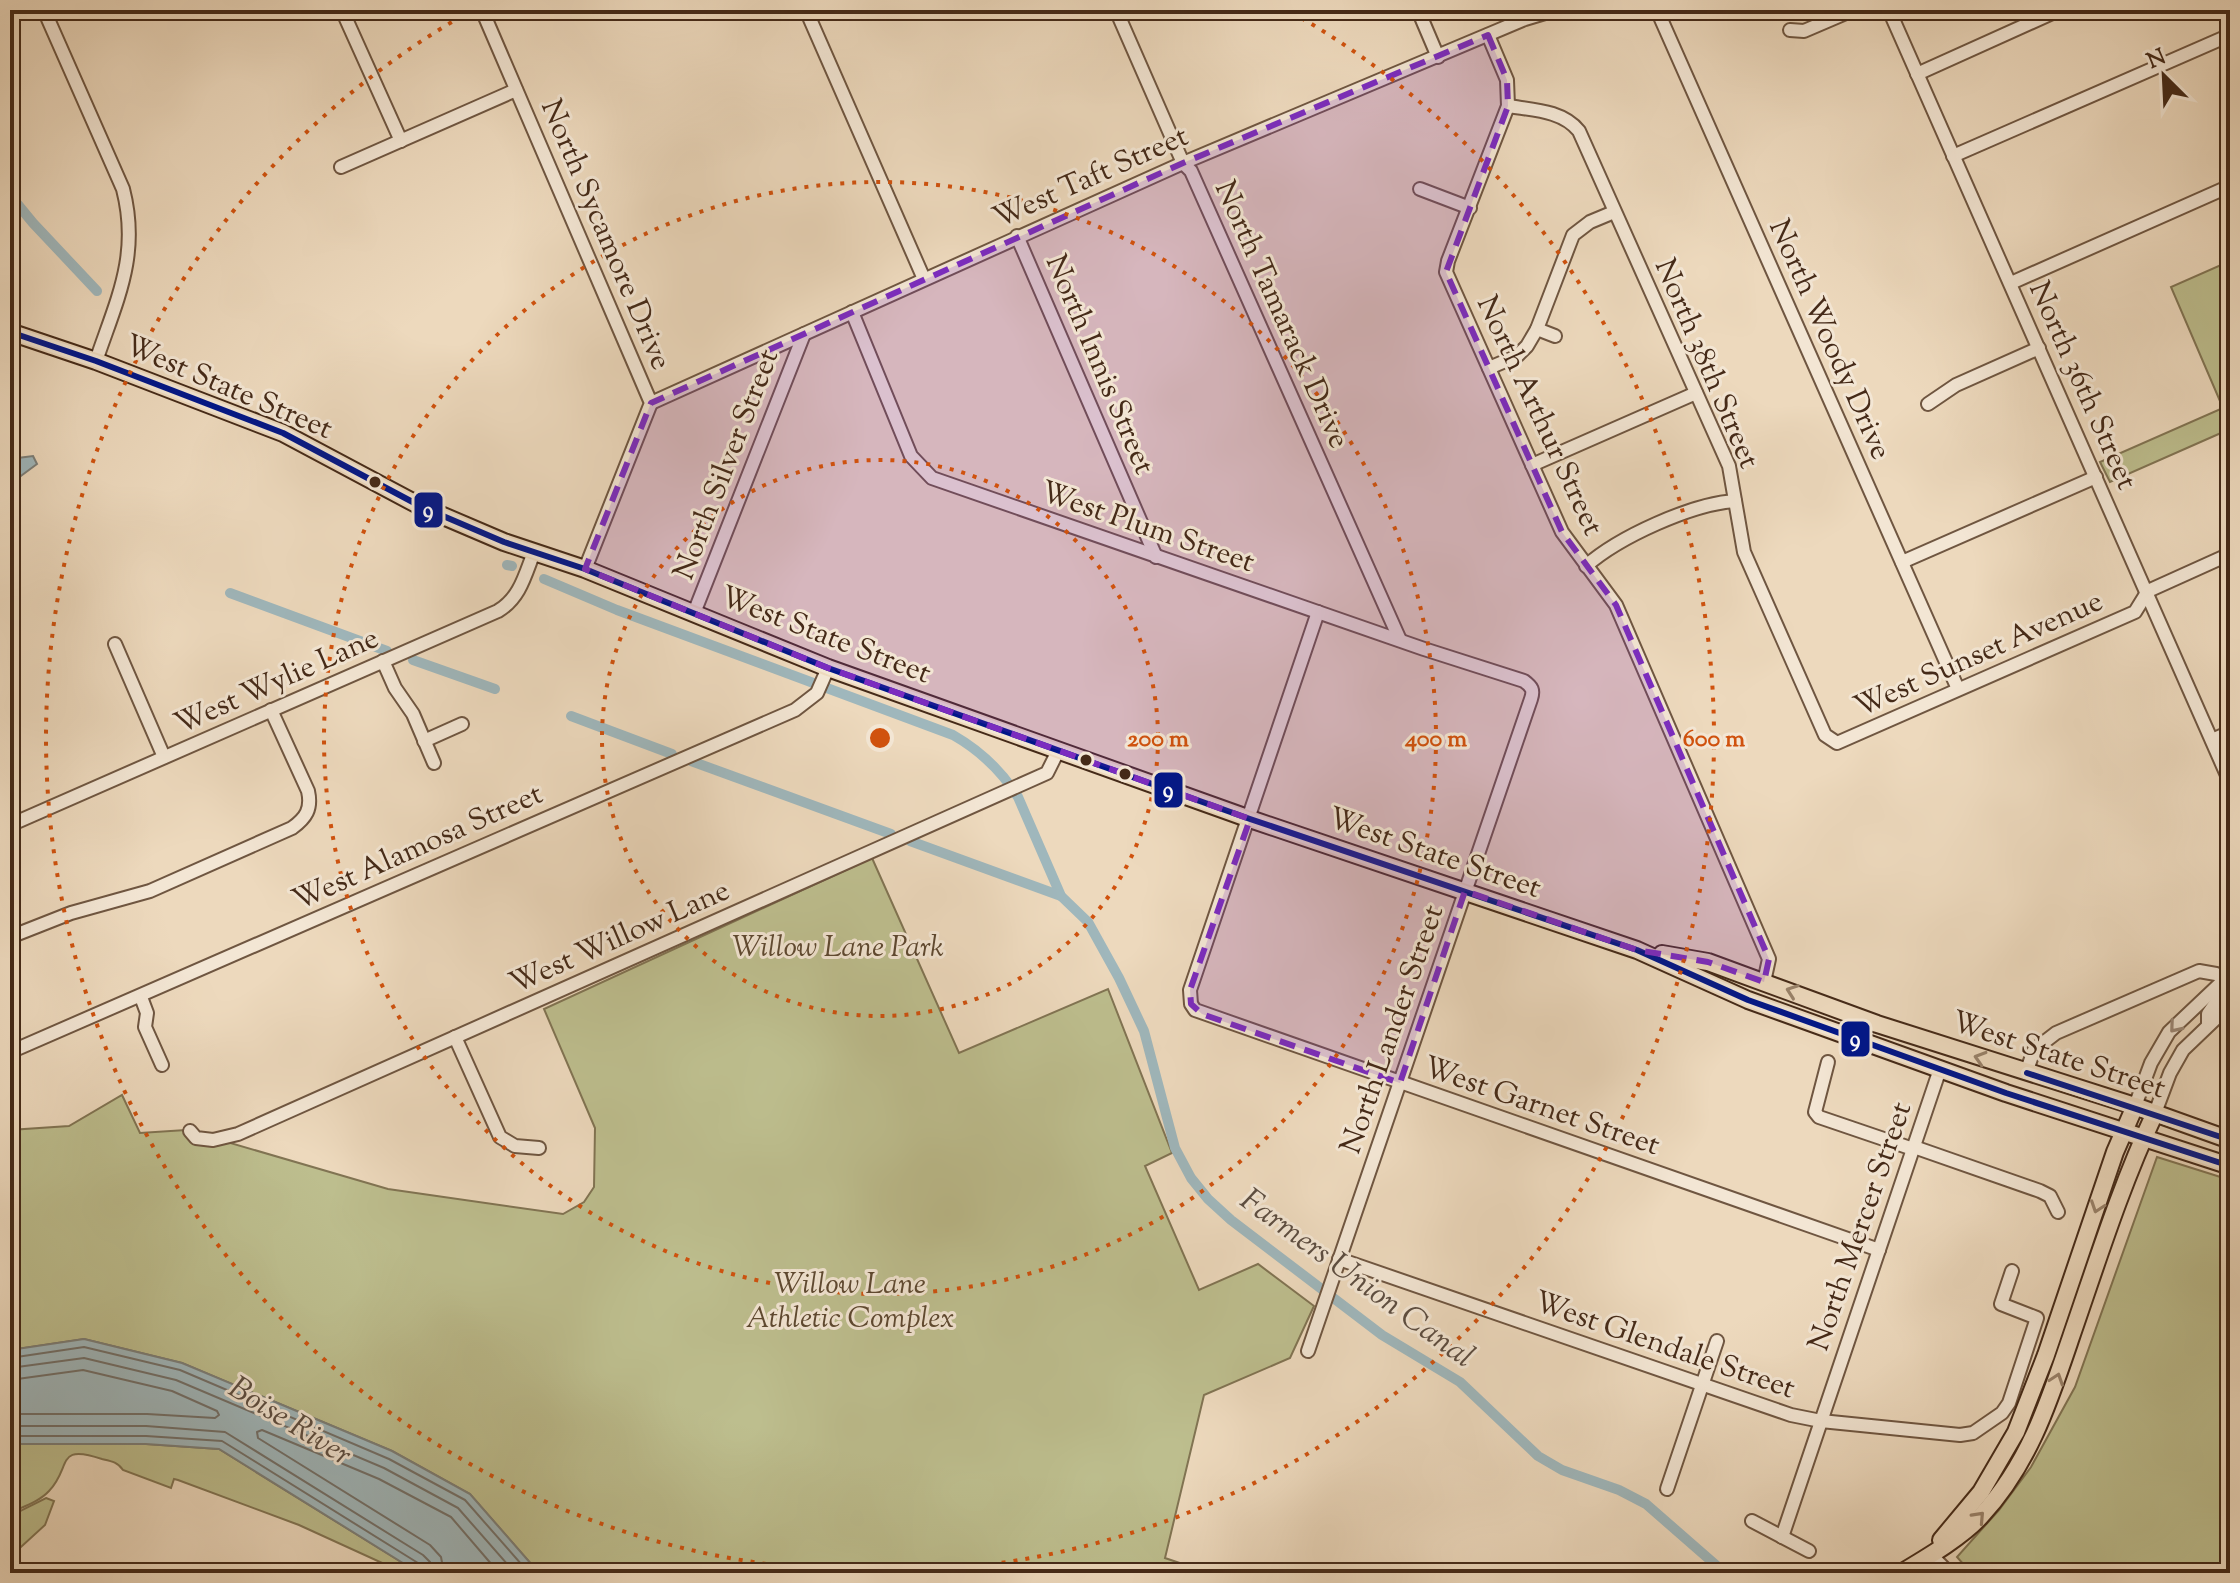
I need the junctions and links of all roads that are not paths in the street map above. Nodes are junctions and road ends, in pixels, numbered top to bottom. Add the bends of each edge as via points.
1 (44, 10) edge
2 (342, 10) edge
3 (482, 10) edge
4 (806, 10) edge
5 (1116, 10) edge
6 (1418, 10) edge
7 (1555, 10) edge
8 (1657, 10) edge
9 (1853, 10) edge
10 (1889, 10) edge
11 (2059, 10) edge
12 (1790, 30) dead end
13 (1488, 35) junction
14 (2230, 35) edge
15 (1438, 57) junction
16 (1917, 74) junction
17 (516, 90) junction
18 (1508, 106) junction
19 (401, 141) junction
20 (1953, 156) junction
21 (1183, 163) junction
22 (341, 167) dead end
23 (2230, 186) edge
24 (1420, 189) dead end
25 (1470, 208) junction
26 (1614, 212) junction
27 (1017, 236) junction
28 (924, 279) junction
29 (2011, 283) junction
30 (852, 312) junction
31 (1537, 329) junction
32 (10, 332) edge
33 (804, 334) junction
34 (1555, 336) dead end
35 (2039, 348) junction
36 (96, 361) junction
37 (1489, 368) junction
38 (1696, 393) junction
39 (651, 403) junction
40 (1928, 404) dead end
41 (1532, 465) junction
42 (2096, 477) junction
43 (1735, 501) junction
44 (534, 552) junction
45 (2230, 554) edge
46 (1156, 557) junction
47 (1902, 562) junction
48 (1586, 566) junction
49 (585, 569) junction
50 (2148, 591) junction
51 (1318, 612) junction
52 (694, 613) junction
53 (1400, 640) junction
54 (115, 644) dead end
55 (383, 661) junction
56 (822, 680) junction
57 (1524, 681) joint
58 (1958, 689) junction
59 (271, 710) junction
60 (462, 724) dead end
61 (2230, 732) edge
62 (1825, 735) joint
63 (2212, 740) junction
64 (424, 741) junction
65 (1058, 751) junction
66 (164, 757) junction
67 (434, 763) dead end
68 (2230, 782) edge
69 (1250, 819) junction
70 (10, 825) edge
71 (1465, 891) junction
72 (10, 937) edge
73 (1637, 950) junction
74 (2191, 974) junction
75 (2228, 976) edge
76 (1697, 977) junction
77 (1764, 982) junction
78 (2210, 993) junction
79 (141, 997) junction
80 (2230, 1005) edge
81 (1871, 1022) junction
82 (2208, 1024) junction
83 (1818, 1025) junction
84 (455, 1037) junction
85 (10, 1052) edge
86 (1828, 1062) dead end
87 (162, 1065) dead end
88 (1940, 1069) junction
89 (2026, 1073) junction
90 (1400, 1083) junction
91 (2135, 1106) junction
92 (2155, 1113) junction
93 (190, 1131) dead end
94 (2123, 1133) junction
95 (2142, 1139) junction
96 (2230, 1140) edge
97 (539, 1148) dead end
98 (1914, 1148) junction
99 (2230, 1166) edge
100 (2058, 1212) dead end
101 (1879, 1250) junction
102 (1339, 1259) junction
103 (2012, 1271) dead end
104 (1717, 1341) dead end
105 (1308, 1351) dead end
106 (1702, 1386) junction
107 (1821, 1421) junction
108 (1667, 1489) dead end
109 (1752, 1521) dead end
110 (1782, 1537) junction
111 (1809, 1551) dead end
112 (1930, 1554) junction
113 (1901, 1573) edge
114 (1949, 1573) edge

1 - 36 street via 129,210 130,255
2 - 19 street
3 - 17 street, North Sycamore Drive
4 - 28 street
5 - 21 street, North Tamarack Drive
6 - 15 street
7 - 13 street, West Taft Street
8 - 47 street, North Woody Drive
9 - 12 street via 1804,31
10 - 16 street, North 36th Street
11 - 16 street
13 - 15 street, West Taft Street
13 - 18 street, North Arthur Street via 1507,80
14 - 20 street
15 - 21 street, West Taft Street
16 - 20 street, North 36th Street
17 - 19 street
17 - 39 street, North Sycamore Drive
18 - 25 street, North Arthur Street
18 - 26 street, North 38th Street via 1555,114 1573,123
19 - 22 street
20 - 29 street, North 36th Street
21 - 27 street, West Taft Street
21 - 53 street, North Tamarack Drive
23 - 29 street
24 - 25 street
25 - 37 street, North Arthur Street via 1446,272
26 - 31 street via 1573,235
26 - 38 street, North 38th Street
27 - 28 street, West Taft Street
27 - 46 street, North Innis Street
28 - 30 street, West Taft Street
29 - 35 street, North 36th Street
30 - 33 street, West Taft Street
30 - 46 street, West Plum Street via 921,469 942,483
31 - 34 street
31 - 37 street via 1517,356
32 - 36 main road, West State Street
33 - 39 street, West Taft Street
33 - 52 street, North Silver Street
35 - 40 street via 1956,385
35 - 42 street, North 36th Street
36 - 44 main road, West State Street via 283,433 422,507
37 - 41 street, North Arthur Street
38 - 41 street
38 - 43 street, North 38th Street via 1729,466
39 - 49 street, North Sycamore Drive
41 - 48 street, North Arthur Street via 1562,532
42 - 47 street
42 - 50 street, North 36th Street
43 - 48 street via 1694,509 1619,542
43 - 62 street, North 38th Street via 1744,552
44 - 49 main road, West State Street
44 - 55 street, West Wylie Lane via 510,604
45 - 50 street, West Sunset Avenue
46 - 51 street, West Plum Street
47 - 58 street, North Woody Drive
48 - 77 street, North Arthur Street via 1616,605 1769,959
49 - 52 main road, West State Street
50 - 58 street, West Sunset Avenue via 2135,612
50 - 63 street, North 36th Street
51 - 53 street, West Plum Street
51 - 69 street
52 - 56 main road, West State Street
53 - 57 street, West Plum Street
54 - 66 street
55 - 59 street, West Wylie Lane
55 - 64 street
56 - 65 main road, West State Street
56 - 79 street, West Alamosa Street via 795,710
57 - 71 street, North Lander Street via 1533,692
58 - 62 street, West Sunset Avenue via 1837,743
59 - 66 street, West Wylie Lane
59 - 72 street via 310,801 309,812 292,828 168,884
60 - 64 street
61 - 63 street
63 - 68 street, North 36th Street
64 - 67 street
65 - 69 main road, West State Street
65 - 84 street, West Willow Lane via 1047,773
66 - 70 street, West Wylie Lane
69 - 71 main road, West State Street
69 - 90 street, West Garnet Street via 1190,990 1191,1004 1202,1014
71 - 73 main road, West State Street
71 - 90 street, North Lander Street
73 - 76 main road, West State Street
73 - 77 main road, West State Street via 1708,962
74 - 75 street
74 - 78 street
74 - 89 street via 2056,1033 2034,1050
75 - 78 street
75 - 82 street
76 - 77 main road, West State Street via 1753,990
76 - 83 main road, West State Street
81 -> 77 main road, West State Street
78 -> 91 street via 2164,1040
79 - 85 street, West Alamosa Street
79 - 87 street via 145,1027
80 - 82 street
81 - 83 main road, West State Street via 1821,1016
89 -> 81 main road, West State Street
82 - 92 street via 2183,1050
83 - 88 main road, West State Street
84 - 93 street, West Willow Lane via 238,1134 213,1140 196,1138
84 - 97 street via 500,1137 515,1146
86 - 98 street via 1815,1112 1819,1117
88 - 94 main road, West State Street
88 - 98 street, North Mercer Street
89 - 91 main road, West State Street
90 - 101 street, West Garnet Street
90 - 102 street, North Lander Street
91 - 92 main road, West State Street
91 - 94 main road
92 - 95 main road
92 - 96 main road, West State Street
94 - 95 main road, West State Street
94 -> 112 main road via 2016,1432 1981,1492
95 - 99 main road, West State Street
112 -> 95 main road via 1969,1529 2001,1492 2041,1425
98 - 100 street via 2040,1191 2050,1196
98 - 101 street, North Mercer Street
101 - 107 street, North Mercer Street
102 - 105 street, North Lander Street
102 - 106 street, West Glendale Street
103 - 107 street, West Glendale Street via 2001,1304 2037,1318 2002,1413 1973,1433 1945,1435
104 - 106 street
106 - 107 street, West Glendale Street
106 - 108 street
107 - 110 street, North Mercer Street
109 - 110 street
110 - 111 street
112 - 113 main road
112 - 114 street

